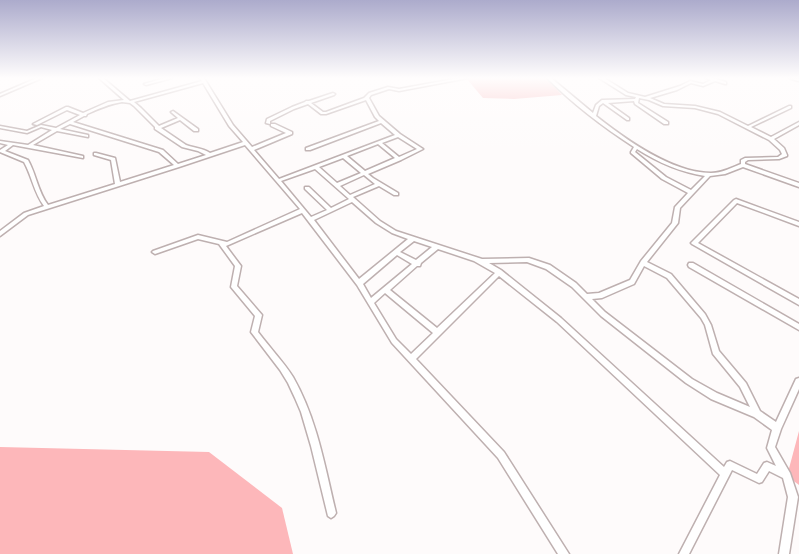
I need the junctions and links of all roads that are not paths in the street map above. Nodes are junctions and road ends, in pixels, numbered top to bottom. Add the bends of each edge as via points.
1 (110, 104) edge
2 (131, 104) edge
3 (218, 104) edge
4 (303, 104) edge
5 (310, 104) edge
6 (351, 104) edge
7 (369, 104) edge
8 (580, 104) edge
9 (598, 104) edge
10 (607, 104) edge
11 (637, 104) edge
12 (658, 104) edge
13 (790, 107) dead end
14 (173, 112) dead end
15 (85, 115) junction
16 (594, 115) junction
17 (181, 118) junction
18 (628, 119) dead end
19 (382, 121) junction
20 (69, 122) junction
21 (666, 123) dead end
22 (799, 123) edge
23 (35, 124) dead end
24 (0, 126) edge
25 (748, 126) junction
26 (157, 128) junction
27 (57, 129) junction
28 (196, 130) dead end
29 (398, 135) junction
30 (86, 136) dead end
31 (771, 140) junction
32 (0, 142) edge
33 (245, 142) junction
34 (379, 143) junction
35 (12, 144) junction
36 (29, 146) junction
37 (636, 147) junction
38 (251, 149) junction
39 (308, 149) dead end
40 (96, 154) dead end
41 (209, 155) junction
42 (344, 156) junction
43 (81, 157) dead end
44 (399, 159) junction
45 (743, 165) junction
46 (177, 166) junction
47 (316, 167) junction
48 (364, 174) junction
49 (710, 175) junction
50 (278, 181) junction
51 (379, 184) junction
52 (118, 185) junction
53 (337, 185) junction
54 (799, 185) edge
55 (307, 188) dead end
56 (692, 193) junction
57 (396, 194) dead end
58 (351, 198) junction
59 (47, 207) junction
60 (303, 210) junction
61 (330, 210) junction
62 (310, 220) junction
63 (799, 224) edge
64 (0, 234) edge
65 (412, 239) junction
66 (221, 244) junction
67 (437, 246) junction
68 (155, 252) dead end
69 (396, 252) junction
70 (483, 261) junction
71 (418, 264) junction
72 (643, 264) junction
73 (691, 265) dead end
74 (499, 272) junction
75 (359, 283) junction
76 (387, 291) junction
77 (587, 296) junction
78 (371, 302) junction
79 (799, 302) edge
80 (799, 328) edge
81 (438, 333) junction
82 (411, 359) junction
83 (799, 382) edge
84 (756, 414) junction
85 (777, 428) junction
86 (725, 474) junction
87 (788, 480) junction
88 (799, 490) edge
89 (331, 513) dead end
90 (564, 554) edge
91 (684, 554) edge
92 (784, 554) edge

1 - 15 street
2 - 26 street
3 - 33 street
4 - 38 street via 268,120 290,133
5 - 6 street via 325,113
7 - 19 street
8 - 16 street
9 - 16 street
10 - 18 street
11 - 21 street
12 - 25 street via 707,109
13 - 25 street
14 - 17 street
15 - 20 street
15 - 23 street via 66,108
16 - 37 street
17 - 26 street
17 - 28 street
19 - 29 street
19 - 39 street
20 - 27 street
20 - 46 street via 161,151
22 - 31 street
24 - 27 street via 27,132 42,126
25 - 31 street
26 - 41 street via 184,145
27 - 30 street
27 - 36 street
29 - 34 street
29 - 44 street via 421,148
31 - 45 street via 785,153 783,157 747,159
32 - 35 street
33 - 38 street
33 - 41 street
34 - 42 street
34 - 44 street
35 - 36 street
35 - 59 street via 2,151 26,161
36 - 43 street
37 - 49 street via 685,170
37 - 56 street via 633,152 664,178
38 - 50 street
40 - 52 street via 113,160
41 - 46 street
42 - 47 street
42 - 48 street
44 - 48 street
45 - 49 street via 730,172
45 - 54 street
46 - 52 street
47 - 50 street
47 - 53 street
48 - 51 street
48 - 53 street
49 - 56 street
50 - 60 street
51 - 57 street
51 - 58 street
52 - 59 street
53 - 58 street
55 - 61 street
56 - 72 street via 678,208 675,223
58 - 61 street
58 - 65 street via 388,228
59 - 64 street via 26,214
60 - 62 street
60 - 66 street via 230,243
61 - 62 street
62 - 75 street
63 - 79 street via 736,201 694,243
65 - 67 street
65 - 69 street
66 - 68 street via 198,237
66 - 89 street via 238,266 234,287 259,316 254,332 279,362 298,396 311,430
67 - 70 street
67 - 71 street
69 - 71 street
69 - 75 street
70 - 74 street
70 - 77 street via 539,263 563,276
71 - 76 street
72 - 77 street via 632,282 600,296
72 - 84 street via 669,276 703,316 716,352 743,385
73 - 80 street
74 - 81 street
74 - 86 street via 559,320
75 - 78 street
76 - 78 street
76 - 81 street
77 - 84 street via 603,314 689,380 714,396
78 - 82 street via 390,335
81 - 82 street
82 - 90 street via 501,455
83 - 85 street
84 - 85 street
85 - 87 street via 771,448
86 - 87 street via 732,465 758,479 768,466
86 - 91 street
87 - 88 street
87 - 92 street via 792,505

